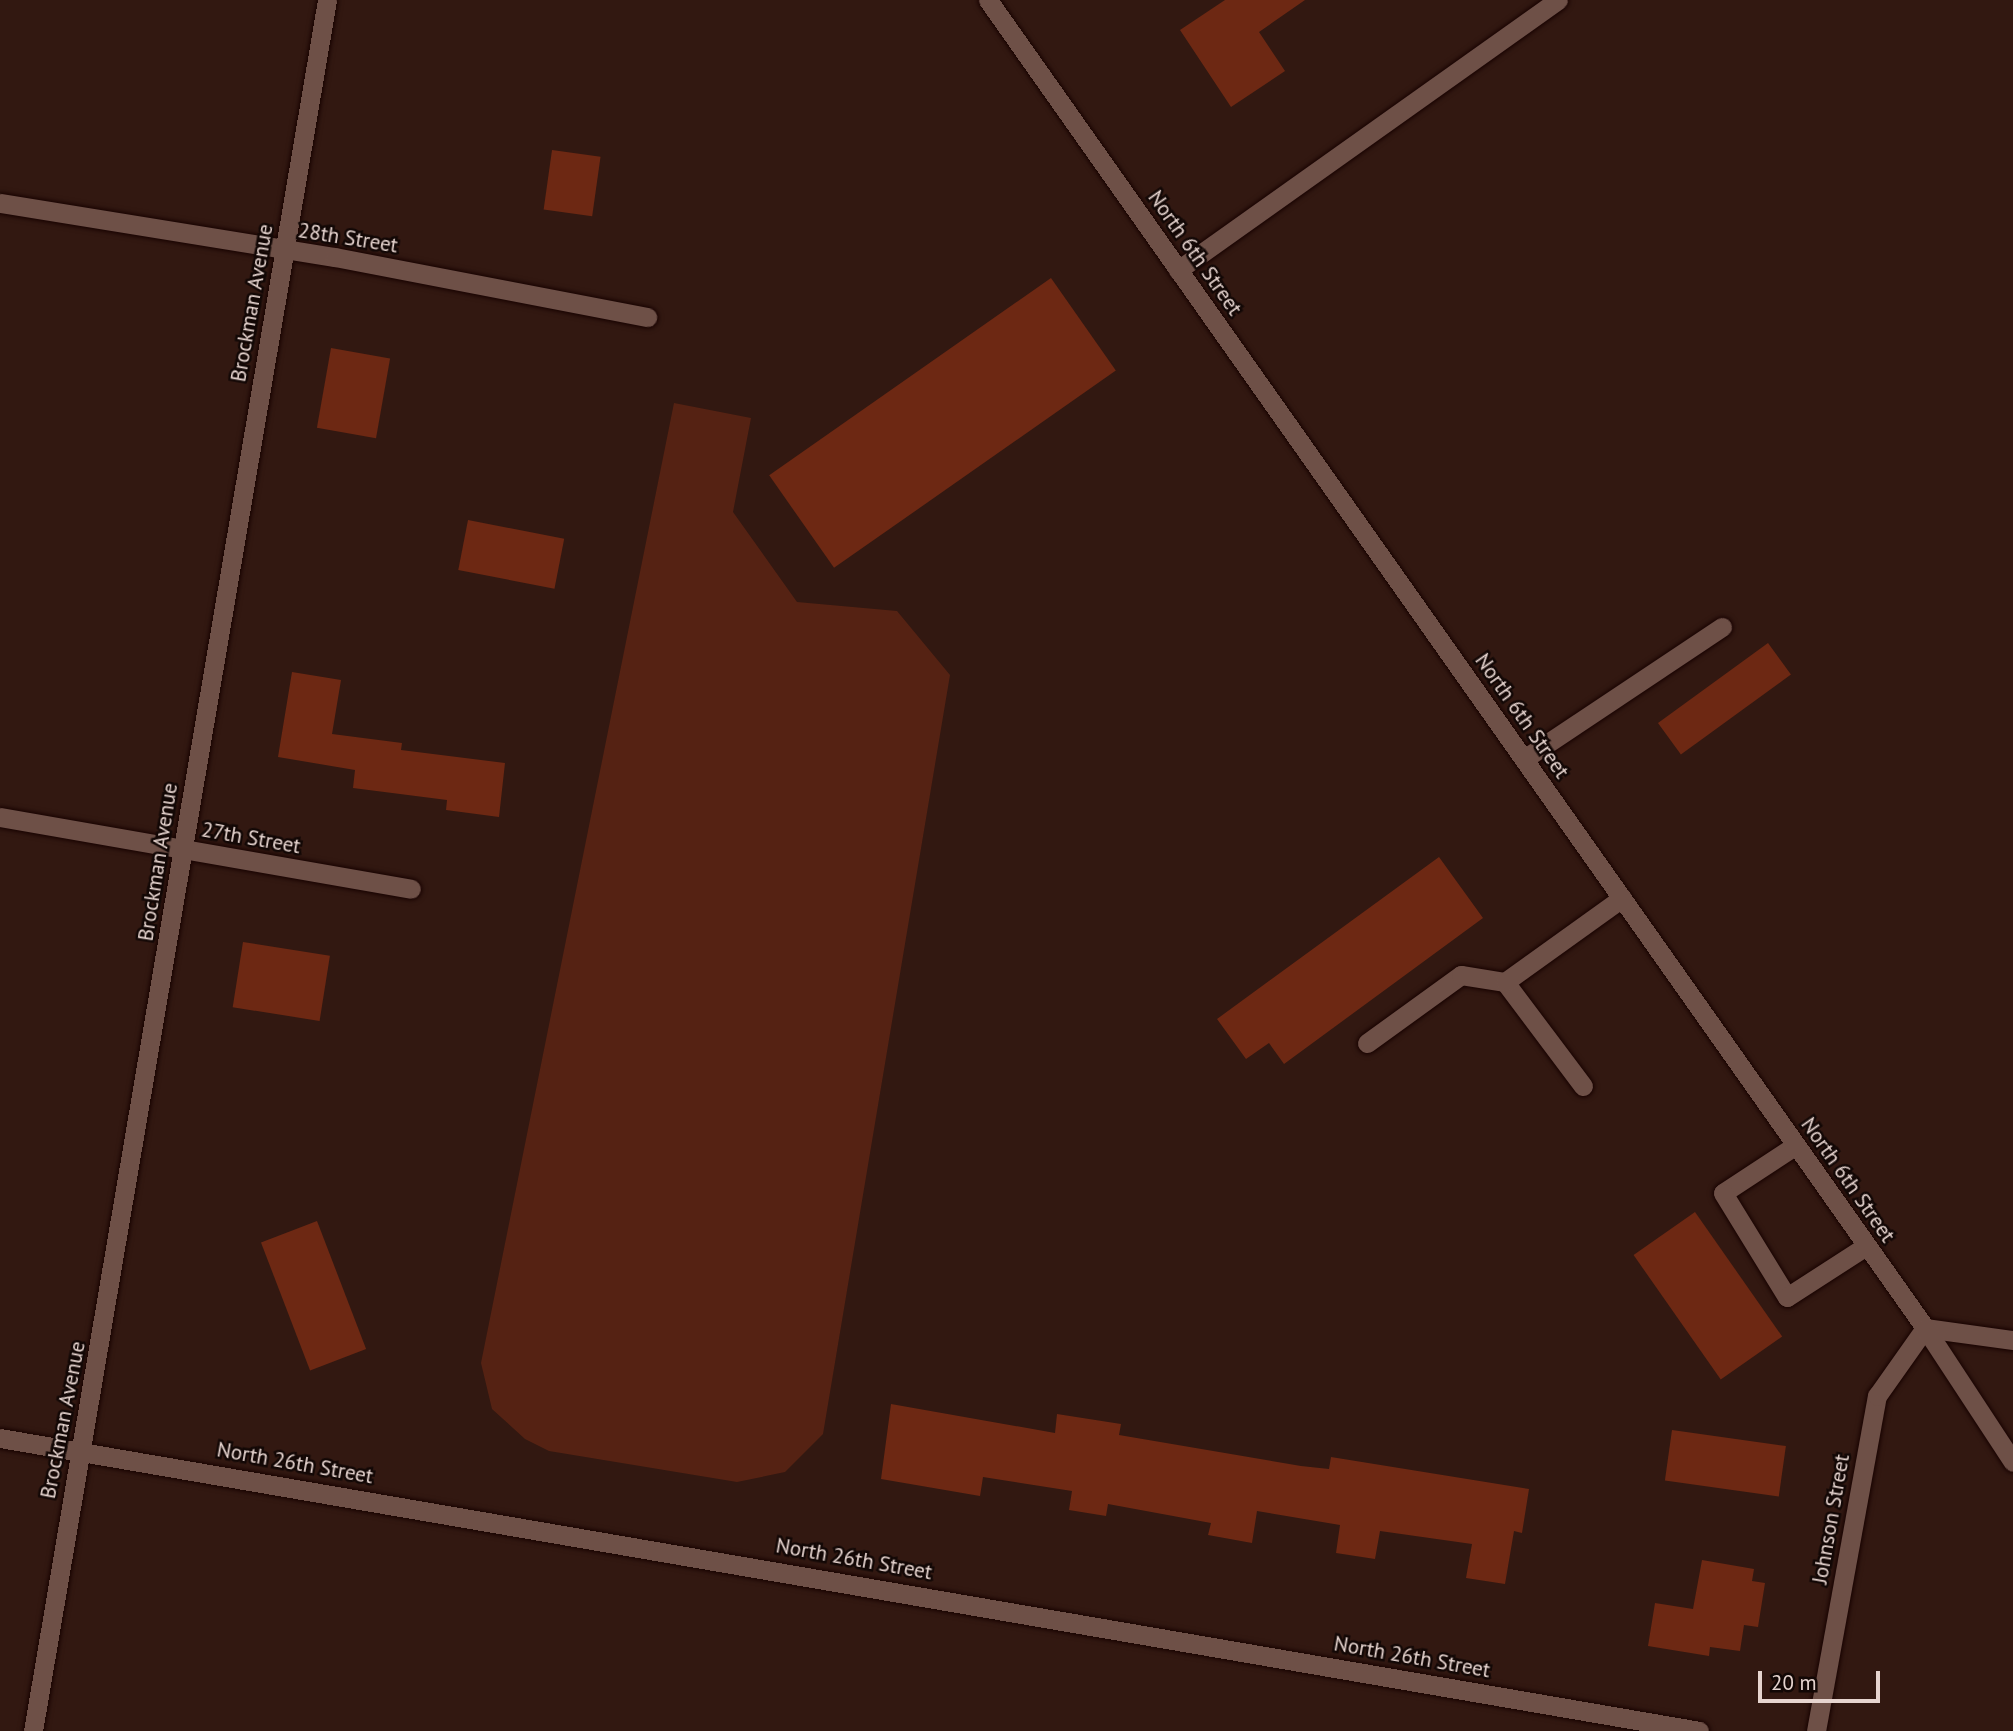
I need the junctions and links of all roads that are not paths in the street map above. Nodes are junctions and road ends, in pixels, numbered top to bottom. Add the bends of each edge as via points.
1 (327, 0) edge
2 (988, 0) edge
3 (1558, 0) edge
4 (0, 203) edge
5 (284, 250) junction
6 (1178, 270) junction
7 (647, 317) dead end
8 (1722, 627) dead end
9 (1524, 759) junction
10 (0, 817) edge
11 (183, 849) junction
12 (411, 889) dead end
13 (1622, 898) junction
14 (1505, 982) junction
15 (1367, 1043) dead end
16 (1583, 1086) dead end
17 (1796, 1145) junction
18 (1866, 1246) junction
19 (1925, 1328) junction
20 (2013, 1340) edge
21 (0, 1438) edge
22 (80, 1450) junction
23 (2013, 1462) edge
24 (33, 1731) edge
25 (1699, 1731) edge
26 (1816, 1731) edge

1 - 5 street, Brockman Avenue
2 - 6 street, North 6th Street
3 - 6 street
4 - 5 street, 28th Street
5 - 7 street, 28th Street
5 - 11 street, Brockman Avenue
6 - 9 street, North 6th Street
8 - 9 street
9 - 13 street, North 6th Street
10 - 11 street, 27th Street
11 - 12 street, 27th Street
11 - 22 street, Brockman Avenue
13 - 14 street
13 - 17 street, North 6th Street
14 - 15 street via 1461,975
14 - 16 street
17 - 18 street, North 6th Street
17 - 18 street via 1723,1193 1787,1297
18 - 19 street, North 6th Street
19 - 20 street
19 - 23 street, North 6th Street
19 - 26 street, Johnson Street via 1877,1396
21 - 22 street, North 26th Street
22 - 24 street, Brockman Avenue
22 - 25 street, North 26th Street

